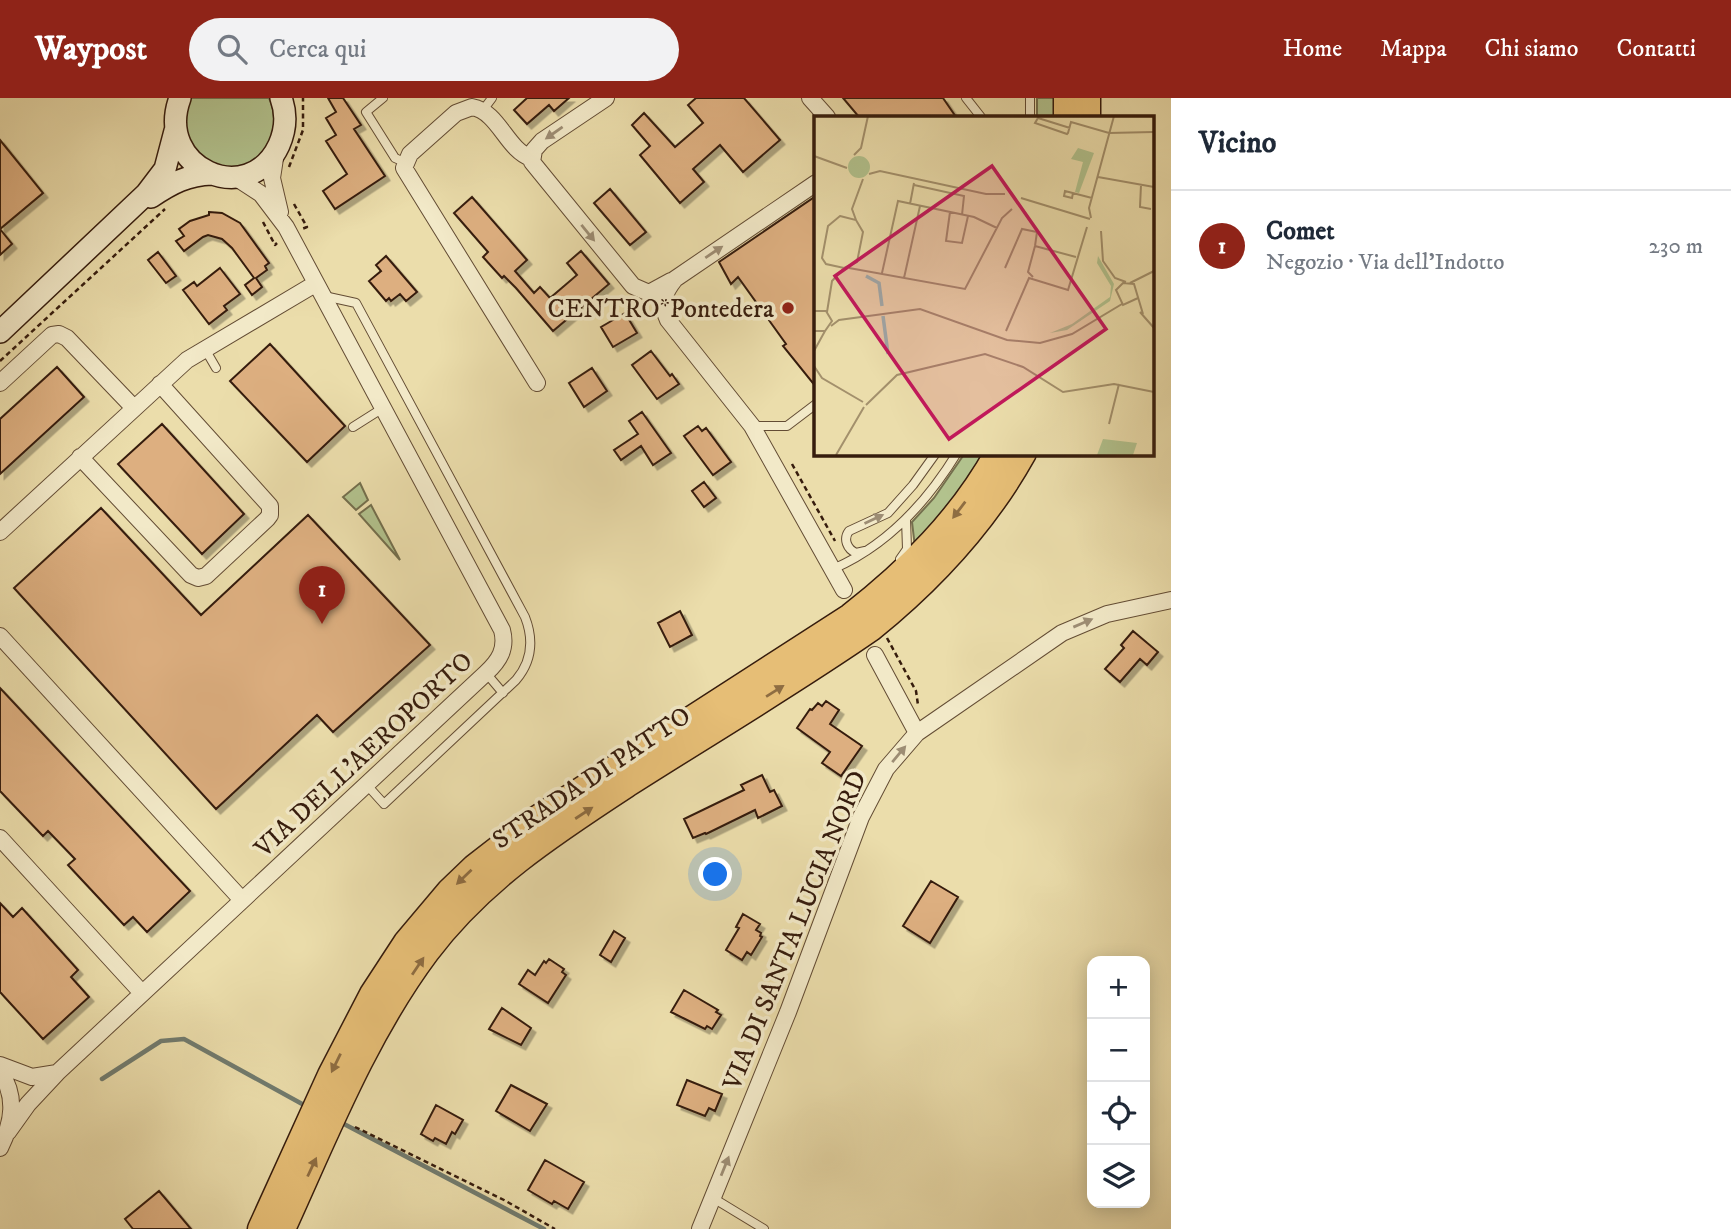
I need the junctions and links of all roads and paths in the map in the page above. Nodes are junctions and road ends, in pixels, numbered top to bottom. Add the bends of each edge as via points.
1 (180, 98) edge
2 (383, 98) edge
3 (606, 98) edge
4 (810, 98) edge
5 (965, 98) edge
6 (1030, 98) edge
7 (1066, 98) edge
8 (1088, 98) edge
9 (288, 100) edge
10 (487, 104) edge
11 (826, 116) edge
12 (980, 116) edge
13 (1031, 116) edge
14 (1066, 116) edge
15 (1088, 116) edge
16 (175, 131) junction
17 (277, 148) junction
18 (531, 158) junction
19 (404, 162) junction
20 (288, 173) dead end
21 (212, 174) junction
22 (235, 177) junction
23 (814, 184) edge
24 (291, 196) dead end
25 (171, 204) dead end
26 (259, 216) dead end
27 (116, 225) junction
28 (288, 231) junction
29 (675, 279) junction
30 (318, 290) junction
31 (0, 332) edge
32 (205, 349) junction
33 (0, 361) edge
34 (216, 368) dead end
35 (0, 383) edge
36 (537, 383) dead end
37 (160, 384) junction
38 (814, 406) edge
39 (134, 408) junction
40 (383, 408) junction
41 (752, 426) junction
42 (354, 428) dead end
43 (935, 455) edge
44 (956, 455) edge
45 (996, 455) edge
46 (1023, 455) edge
47 (80, 457) junction
48 (795, 469) dead end
49 (906, 519) junction
50 (0, 532) edge
51 (839, 549) dead end
52 (868, 550) junction
53 (833, 569) junction
54 (845, 590) dead end
55 (875, 597) junction
56 (1171, 600) edge
57 (884, 632) dead end
58 (0, 636) edge
59 (875, 655) dead end
60 (486, 673) junction
61 (503, 693) junction
62 (918, 709) dead end
63 (917, 733) junction
64 (366, 784) junction
65 (0, 838) edge
66 (242, 900) junction
67 (142, 993) junction
68 (0, 1065) edge
69 (0, 1071) edge
70 (57, 1073) junction
71 (355, 1127) dead end
72 (8, 1132) junction
73 (0, 1148) edge
74 (712, 1198) junction
75 (260, 1229) edge
76 (283, 1229) edge
77 (555, 1229) edge
78 (700, 1229) edge
79 (764, 1229) edge

1 - 16 street
2 - 19 lane via 366,112 396,158
3 -> 18 street via 542,141
4 - 11 street
5 - 12 lane
6 - 13 lane
7 - 14 main road
8 - 15 main road
9 - 17 street
9 - 20 path via 303,130
10 - 18 street via 520,152
10 - 19 street via 456,113
16 - 21 street via 189,159
16 - 27 street via 161,177
17 - 22 street via 256,170
17 - 28 street, VIA DELL'AEROPORTO via 272,187
18 -> 29 street via 633,286 654,292
19 - 36 street via 404,171
21 - 22 street
21 - 27 street via 173,183
22 - 28 street, VIA DELL'AEROPORTO via 261,194
29 -> 23 street
24 - 28 path via 307,227
25 - 33 path
26 - 28 path via 275,244
27 - 31 street
28 - 30 street, VIA DELL'AEROPORTO
29 - 41 street via 663,298 668,320
30 - 32 street
30 - 40 street, VIA DELL'AEROPORTO
30 - 61 lane via 356,303 525,617 531,638 529,658
32 - 34 lane
32 - 37 street
35 - 39 street via 52,335 59,334
37 - 39 street
37 - 47 street via 270,506 267,519 206,576 191,575
38 - 41 lane via 787,426
39 - 47 street
40 - 42 lane
40 - 60 street, VIA DELL'AEROPORTO via 502,630 502,653
41 - 53 street
52 -> 43 lane via 856,553 849,549 849,531 888,513
44 - 49 lane
45 -> 55 main road, STRADA DI PATTO via 935,540
76 -> 46 main road, STRADA DI PATTO via 379,1027 446,928 487,885 544,839 848,645 892,612 967,538
47 - 50 street
48 - 51 path
49 - 52 lane
49 - 55 lane via 906,549
52 - 53 lane
53 - 54 street
55 -> 75 main road, STRADA DI PATTO via 537,818 449,891 406,942 372,994
63 -> 56 street, VIA DI SANTA LUCIA NORD via 1074,626
57 - 62 path via 916,691
58 - 66 street
59 - 63 street
60 - 61 lane
60 - 64 street, VIA DELL'AEROPORTO
61 - 64 lane via 384,804
74 -> 63 street, VIA DI SANTA LUCIA NORD via 861,817 886,769
64 - 66 street, VIA DELL'AEROPORTO
65 - 67 street
66 - 67 street, VIA DELL'AEROPORTO
67 - 70 street, VIA DELL'AEROPORTO
68 - 70 street via 32,1077
69 - 72 street via 10,1093
70 - 72 street, VIA DELL'AEROPORTO
71 - 77 path
72 - 73 street
74 - 78 street, VIA DI SANTA LUCIA NORD
74 - 79 lane

